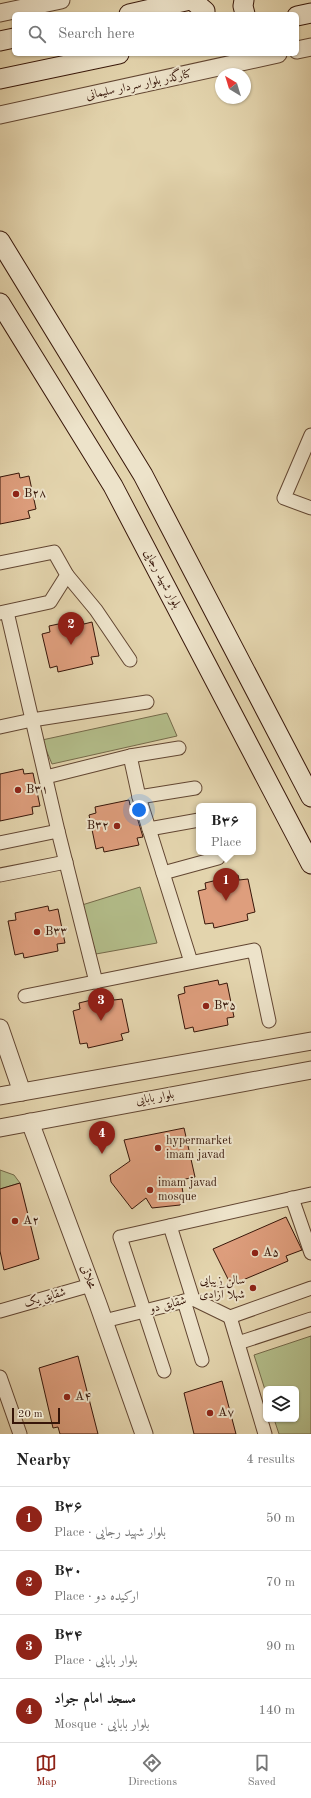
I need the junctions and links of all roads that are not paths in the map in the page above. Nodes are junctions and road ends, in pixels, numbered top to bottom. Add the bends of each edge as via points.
1 (61, 0) edge
2 (191, 0) edge
3 (244, 0) edge
4 (138, 12) edge
5 (205, 12) edge
6 (245, 12) edge
7 (0, 13) edge
8 (311, 13) edge
9 (299, 16) edge
10 (12, 38) edge
11 (0, 41) edge
12 (311, 47) edge
13 (299, 50) edge
14 (109, 56) edge
15 (269, 56) edge
16 (0, 79) edge
17 (0, 115) edge
18 (3, 249) edge
19 (0, 303) edge
20 (311, 435) edge
21 (311, 508) edge
22 (0, 563) edge
23 (67, 575) junction
24 (3, 612) edge
25 (130, 660) dead end
26 (147, 702) dead end
27 (32, 720) junction
28 (0, 727) edge
29 (179, 748) dead end
30 (130, 756) junction
31 (46, 777) junction
32 (195, 788) dead end
33 (139, 797) junction
34 (311, 797) edge
35 (196, 821) edge
36 (149, 829) junction
37 (58, 831) junction
38 (0, 843) edge
39 (218, 858) dead end
40 (66, 862) junction
41 (311, 864) edge
42 (163, 873) junction
43 (0, 876) edge
44 (191, 962) junction
45 (96, 982) junction
46 (25, 996) dead end
47 (269, 1021) dead end
48 (0, 1028) edge
49 (311, 1041) edge
50 (311, 1070) edge
51 (22, 1092) junction
52 (0, 1096) edge
53 (30, 1122) junction
54 (0, 1128) edge
55 (311, 1194) edge
56 (292, 1198) junction
57 (170, 1226) junction
58 (308, 1238) edge
59 (311, 1253) edge
60 (91, 1285) junction
61 (311, 1288) edge
62 (188, 1300) junction
63 (0, 1310) edge
64 (144, 1311) junction
65 (230, 1317) junction
66 (311, 1319) edge
67 (104, 1321) junction
68 (238, 1343) junction
69 (202, 1360) dead end
70 (164, 1371) dead end
71 (0, 1376) edge
72 (20, 1434) edge
73 (144, 1434) edge
74 (265, 1434) edge

1 - 7 street
2 - 4 main road
2 - 5 main road
3 - 6 main road
8 - 9 main road
10 - 11 main road
12 - 13 street
14 - 16 main road
15 - 17 street, کنارگذر بلوار سردار سلیمانی
18 - 34 main road via 143,475
19 - 41 main road, بلوار شهید رجایی via 114,486
20 - 21 street via 284,498
22 - 23 street via 54,552
23 - 24 street via 50,602
23 - 25 street via 96,610
24 - 27 street
26 - 27 street
27 - 28 street
27 - 31 street
29 - 30 street
30 - 31 street
30 - 33 street
31 - 37 street
32 - 33 street
33 - 36 street
35 - 36 street
36 - 42 street
37 - 38 street
37 - 40 street
39 - 42 street
40 - 43 street
40 - 45 street
42 - 44 street
44 - 45 street
44 - 47 street via 254,950
45 - 46 street
48 - 51 street
49 - 51 street
50 - 53 street, بلوار بابایی
51 - 52 street
53 - 54 street, بلوار بابایی
53 - 60 street, محلاتی
55 - 56 street
56 - 57 street
56 - 58 street
57 - 62 street
57 - 64 street via 120,1238
58 - 59 street
60 - 63 street, شقایق یک
60 - 67 street, محلاتی
61 - 65 street
62 - 64 street, شقایق دو
62 - 65 street, شقایق دو
62 - 69 street
64 - 67 street, شقایق دو
64 - 70 street
65 - 68 street
66 - 68 street
67 - 73 street, محلاتی
68 - 74 street
71 - 72 street

